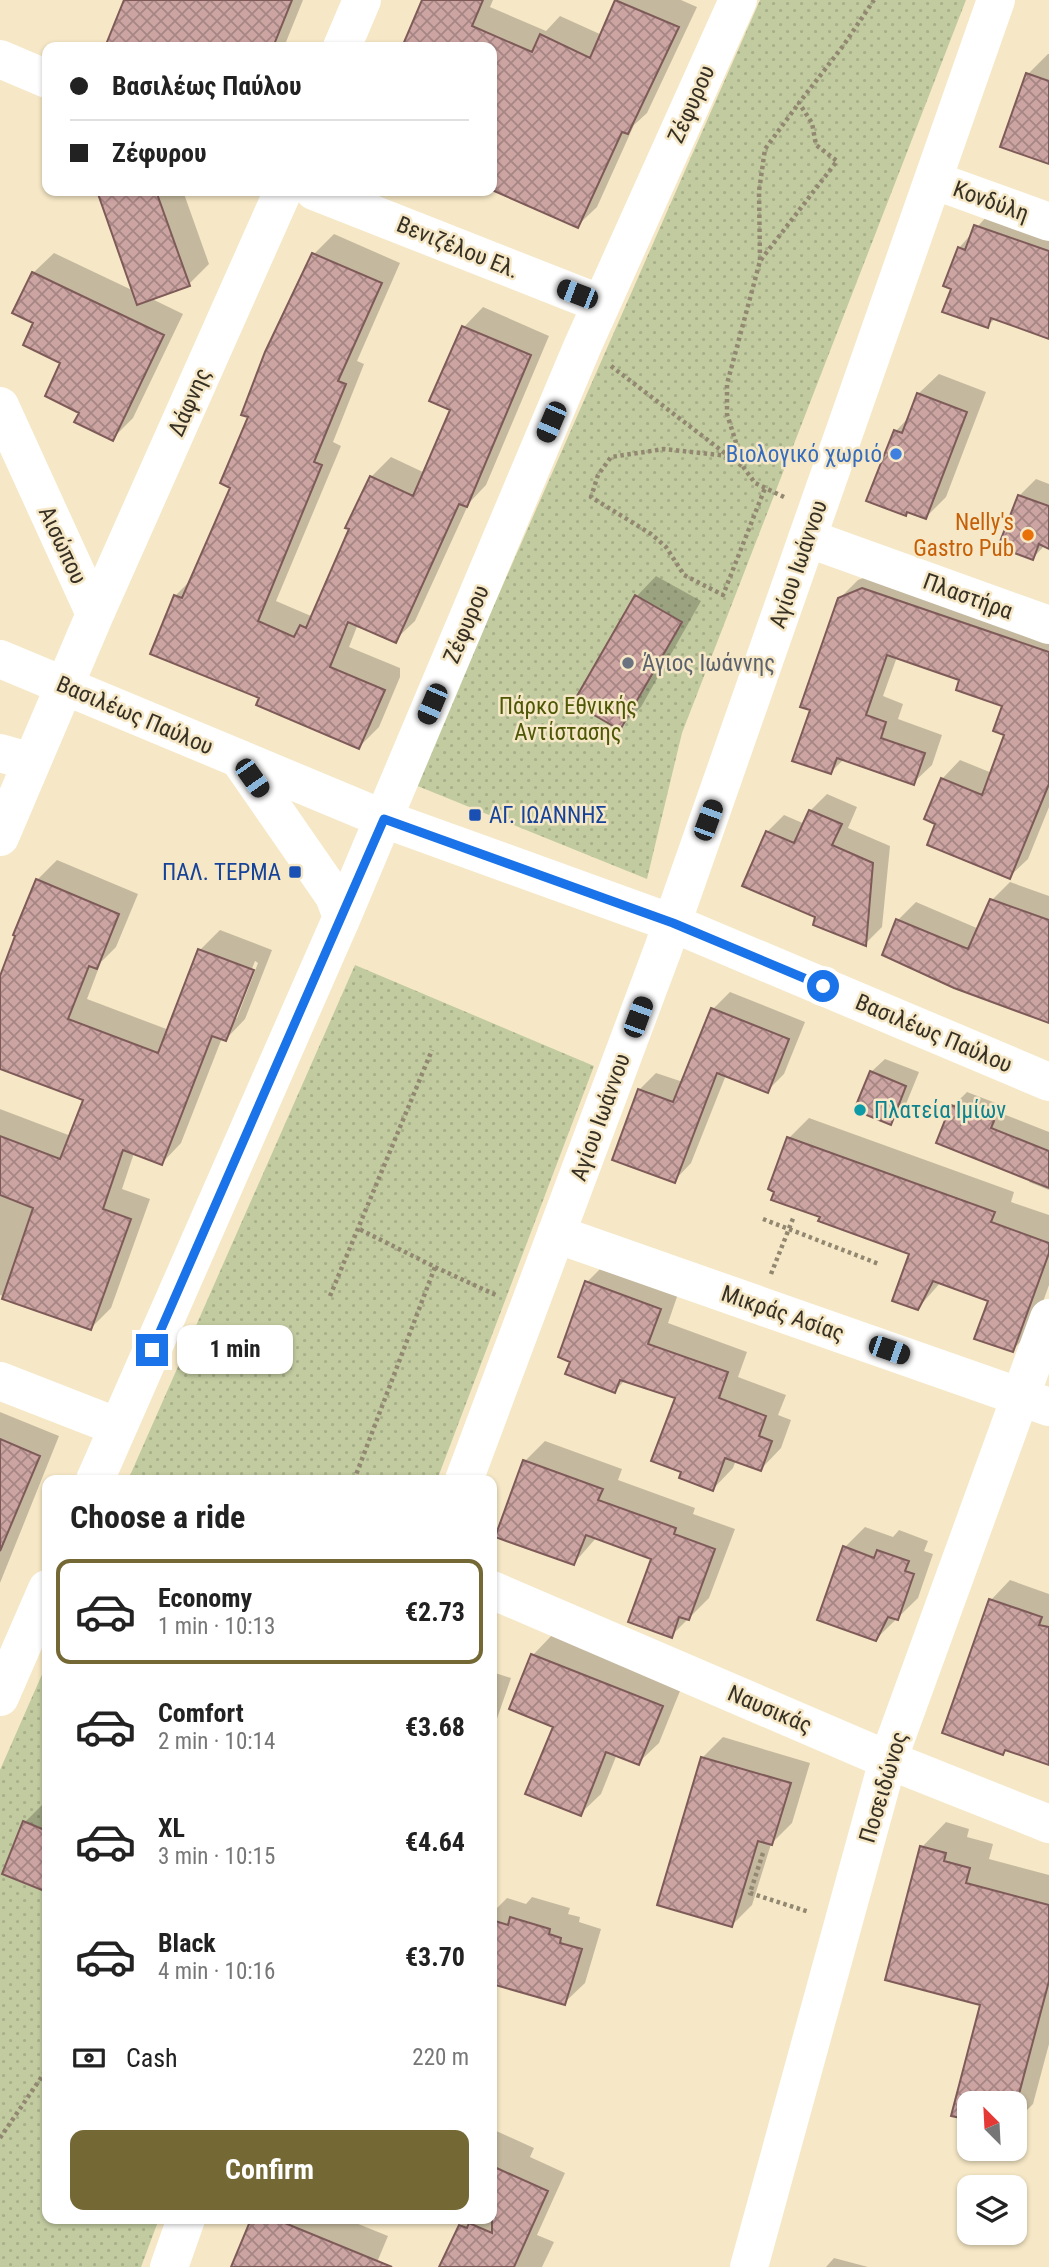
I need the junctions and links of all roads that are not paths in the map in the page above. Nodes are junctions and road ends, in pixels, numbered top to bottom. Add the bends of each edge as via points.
1 (362, 0) edge
2 (738, 0) edge
3 (996, 0) edge
4 (344, 42) edge
5 (0, 59) edge
6 (42, 77) edge
7 (933, 180) junction
8 (281, 196) edge
9 (327, 196) edge
10 (1049, 222) edge
11 (601, 304) junction
12 (0, 406) edge
13 (812, 525) junction
14 (95, 614) junction
15 (1049, 625) edge
16 (0, 659) edge
17 (66, 685) junction
18 (16, 757) edge
19 (239, 759) junction
20 (384, 819) junction
21 (1, 831) edge
22 (342, 917) junction
23 (673, 923) junction
24 (1049, 1082) edge
25 (556, 1234) junction
26 (1049, 1318) edge
27 (0, 1381) edge
28 (1034, 1401) edge
29 (118, 1427) junction
30 (97, 1475) edge
31 (466, 1475) edge
32 (497, 1592) edge
33 (42, 1600) edge
34 (0, 1697) edge
35 (888, 1760) junction
36 (1049, 1824) edge
37 (184, 2224) edge
38 (169, 2267) edge
39 (750, 2267) edge

1 - 4 street
2 - 11 street, Ζέφυρου
3 - 7 street, Αγίου Ιωάννου
5 - 6 street
7 - 10 street, Κονδύλη
7 - 13 street, Αγίου Ιωάννου
8 - 14 street, Δάφνης
9 - 11 street, Βενιζέλου Ελ.
11 - 20 street, Ζέφυρου
12 - 14 street, Αισώπου
13 - 15 street, Πλαστήρα
13 - 23 street, Αγίου Ιωάννου
14 - 17 street
16 - 17 street, Βασιλέως Παύλου
17 - 18 street
17 - 19 street, Βασιλέως Παύλου
18 - 21 street
19 - 20 street, Βασιλέως Παύλου
19 - 22 street via 334,896
20 - 22 street, Ζέφυρου
20 - 23 street, Βασιλέως Παύλου
22 - 29 street, Ζέφυρου
23 - 24 street, Βασιλέως Παύλου
23 - 25 street, Αγίου Ιωάννου
25 - 28 street, Μικράς Ασίας
25 - 31 street, Αγίου Ιωάννου
26 - 28 street, Ποσειδώνος
27 - 29 street
28 - 35 street, Ποσειδώνος
29 - 30 street, Ζέφυρου
32 - 35 street, Ναυσικάς
33 - 34 street
35 - 36 street, Ναυσικάς
35 - 39 street, Ποσειδώνος
37 - 38 street

